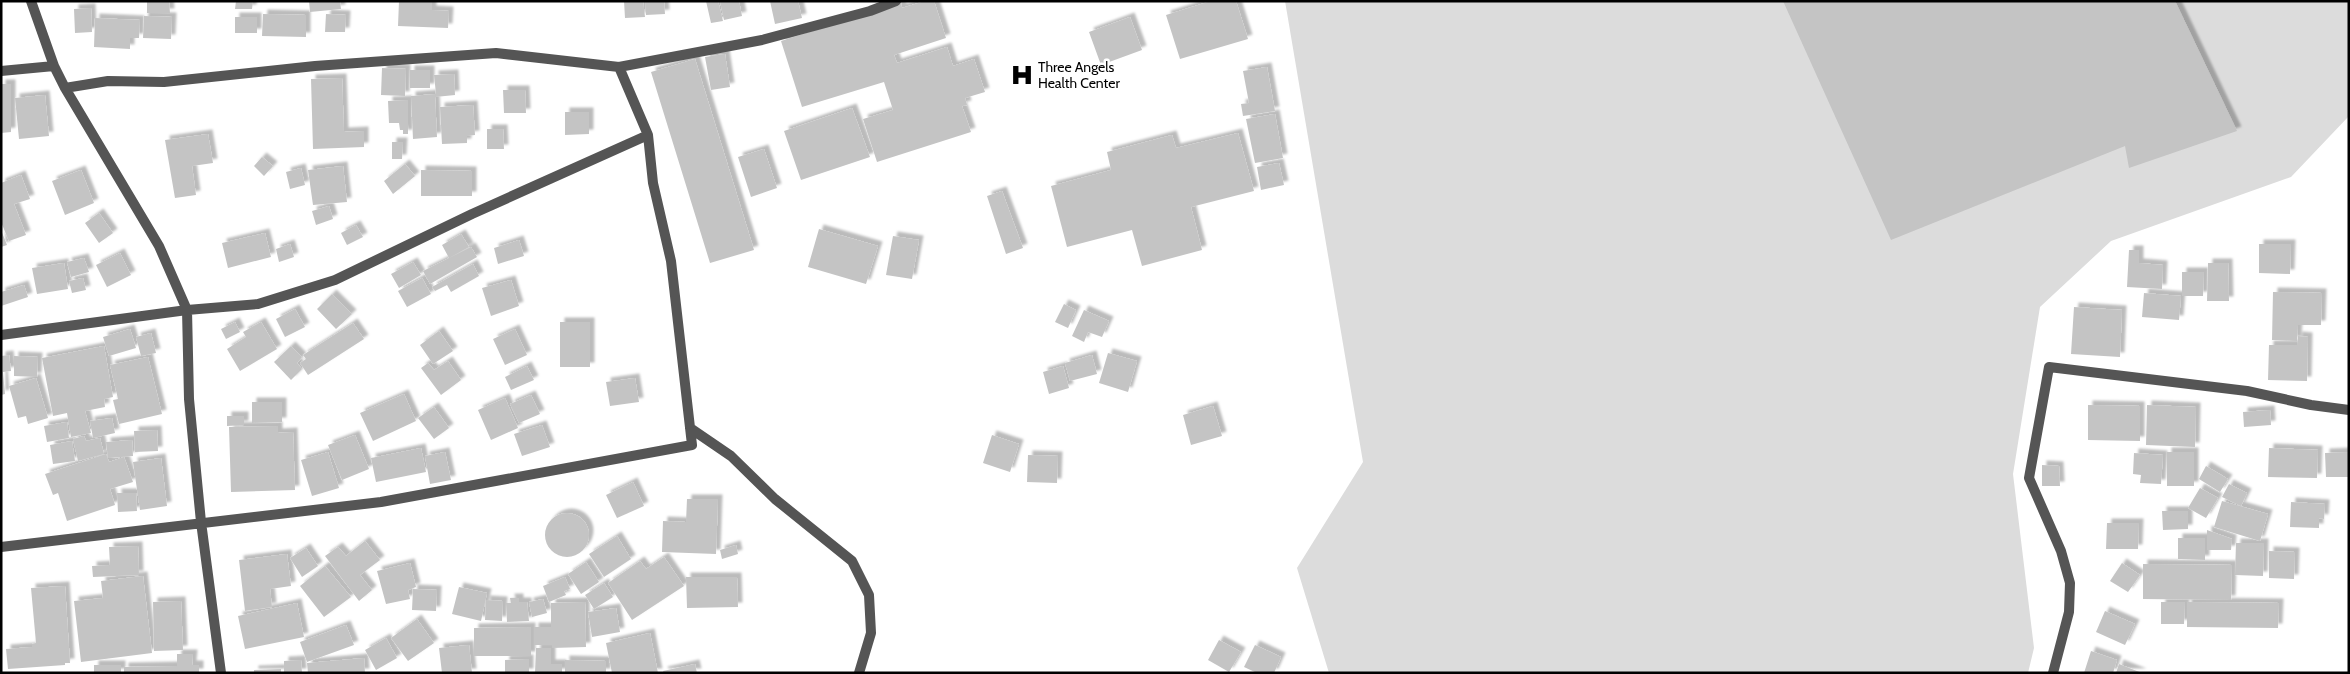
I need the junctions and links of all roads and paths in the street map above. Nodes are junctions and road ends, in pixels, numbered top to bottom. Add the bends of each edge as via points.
1 (31, 1) edge
2 (896, 1) edge
3 (54, 66) junction
4 (619, 67) junction
5 (1, 71) edge
6 (65, 88) junction
7 (648, 135) junction
8 (187, 310) junction
9 (1, 335) edge
10 (2349, 410) edge
11 (690, 428) junction
12 (201, 522) junction
13 (1, 547) edge
14 (221, 673) edge
15 (859, 673) edge
16 (2053, 673) edge

1 - 3 street
2 - 4 street via 870,12 762,40
3 - 5 street
3 - 6 street
4 - 6 street via 496,52 164,82 108,81
4 - 7 street
6 - 8 street via 159,246
7 - 8 street via 335,280 258,304
7 - 11 street via 653,183 671,261
8 - 9 street
8 - 12 street via 189,399
10 - 16 street via 2247,391 2049,367 2029,478 2061,551 2070,583 2070,612
11 - 12 street via 692,445 381,502
11 - 15 street via 731,456 775,499 852,561 869,595 872,634
12 - 13 street
12 - 14 street

